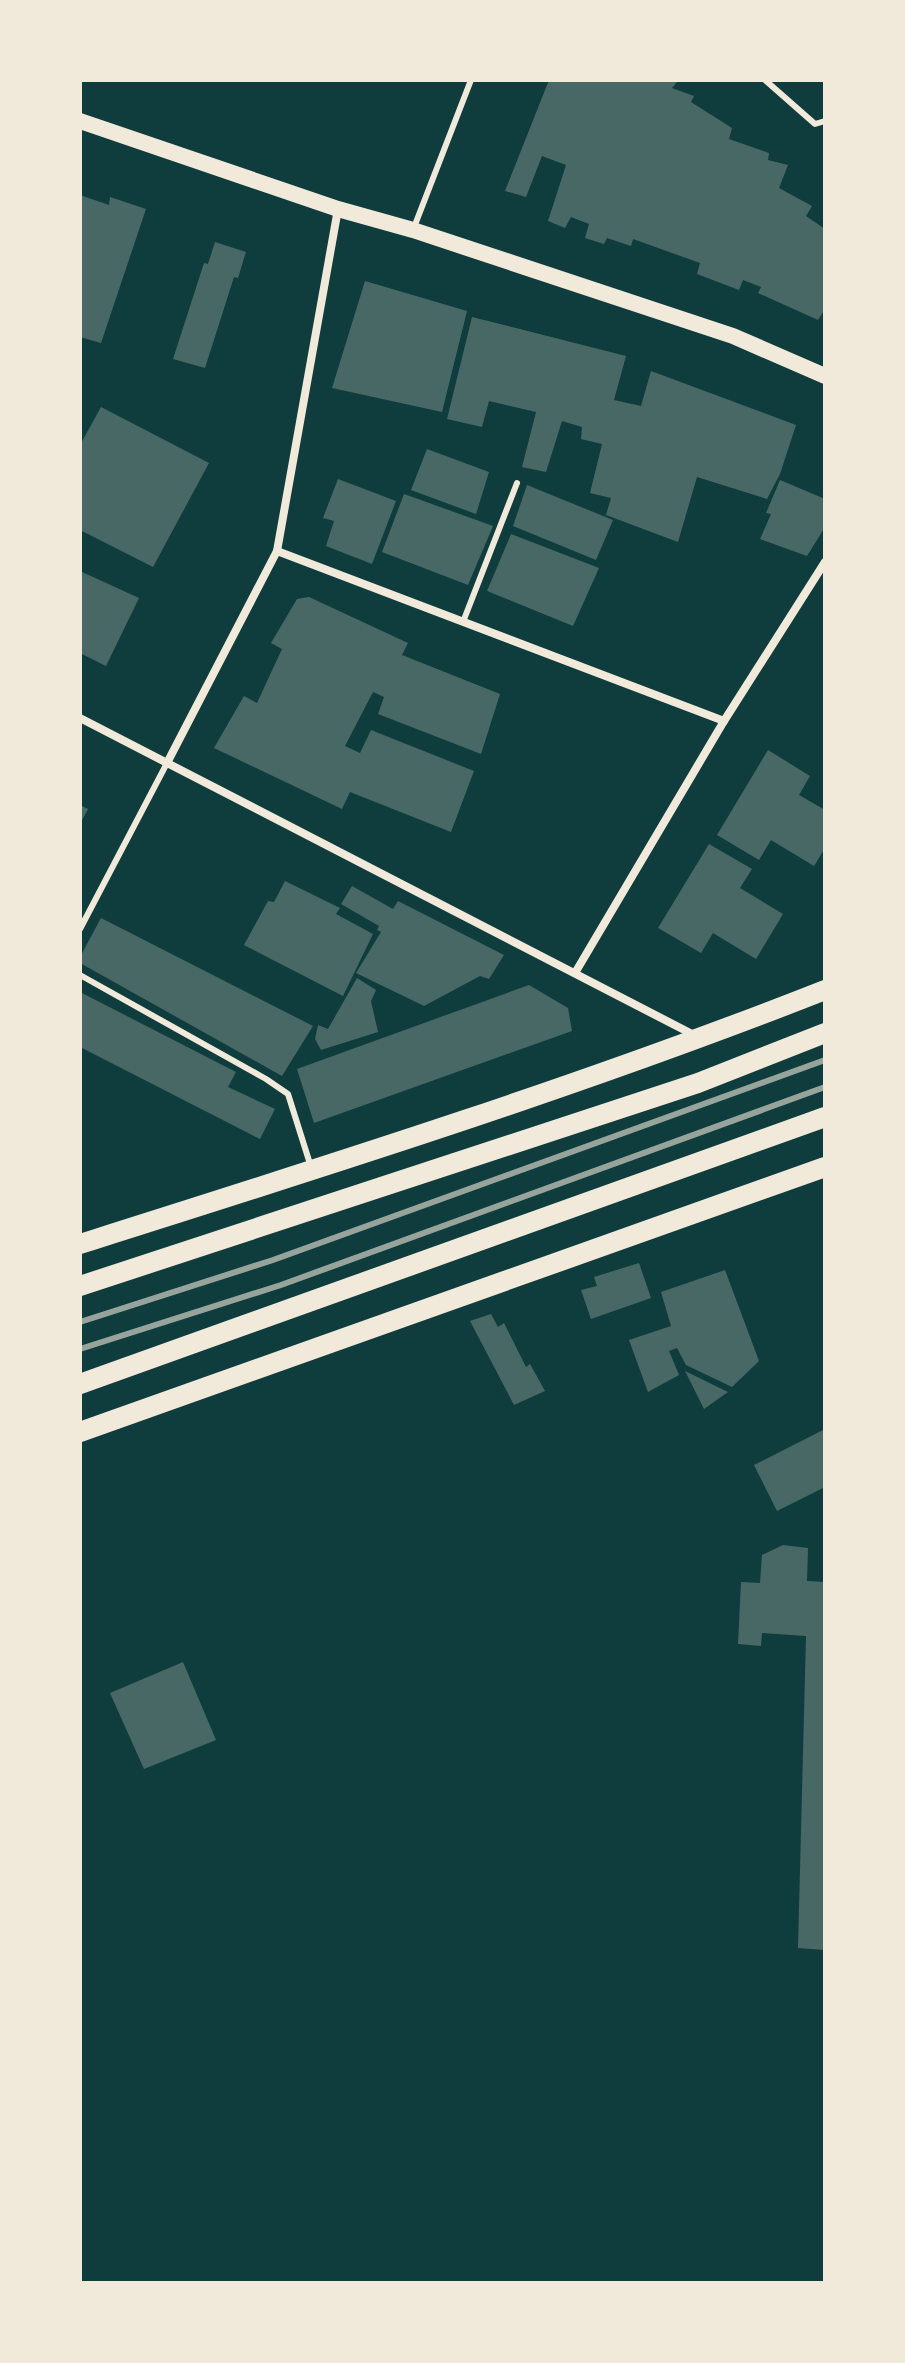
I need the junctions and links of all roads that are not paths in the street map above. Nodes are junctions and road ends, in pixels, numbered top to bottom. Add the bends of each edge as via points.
1 (471, 80) edge
2 (765, 80) edge
3 (80, 121) edge
4 (825, 121) edge
5 (338, 209) junction
6 (413, 230) junction
7 (825, 376) edge
8 (517, 483) dead end
9 (277, 551) junction
10 (825, 562) edge
11 (463, 622) junction
12 (80, 718) edge
13 (724, 721) junction
14 (167, 763) junction
15 (80, 929) edge
16 (575, 973) junction
17 (80, 975) edge
18 (825, 990) edge
19 (825, 1033) edge
20 (701, 1039) junction
21 (825, 1117) edge
22 (825, 1167) edge
23 (312, 1170) junction
24 (80, 1244) edge
25 (80, 1286) edge
26 (80, 1384) edge
27 (80, 1432) edge

1 - 6 lane
2 - 4 lane via 815,124
3 - 5 main road
5 - 6 main road
5 - 9 street
6 - 7 main road via 733,336
8 - 11 lane
9 - 11 street
9 - 14 street
10 - 13 street
11 - 13 street
12 - 14 street
13 - 16 street
14 - 15 lane
14 - 16 street
16 - 20 street
17 - 23 lane via 288,1094
18 - 20 main road
19 - 25 main road via 698,1083
20 - 23 main road
21 - 26 main road
22 - 27 main road
23 - 24 main road

